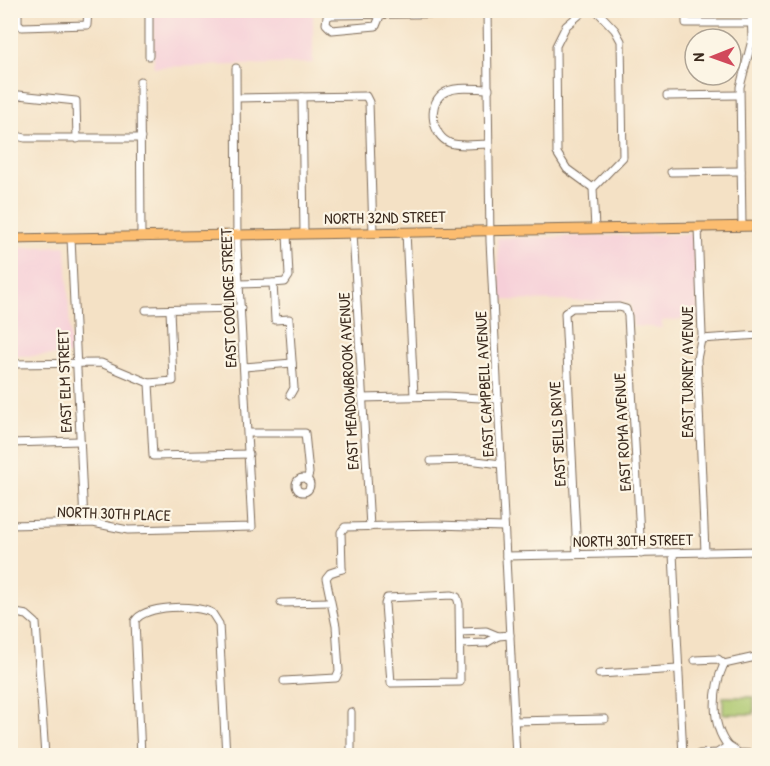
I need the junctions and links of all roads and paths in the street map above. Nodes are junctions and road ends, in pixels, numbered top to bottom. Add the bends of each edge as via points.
1 (18, 10) edge
2 (88, 10) edge
3 (148, 10) edge
4 (585, 10) edge
5 (596, 10) edge
6 (686, 10) edge
7 (751, 10) edge
8 (487, 12) edge
9 (462, 13) edge
10 (380, 16) junction
11 (751, 23) junction
12 (149, 56) dead end
13 (236, 68) dead end
14 (140, 81) dead end
15 (489, 89) junction
16 (740, 95) junction
17 (667, 96) dead end
18 (302, 97) junction
19 (237, 98) junction
20 (10, 111) edge
21 (141, 138) junction
22 (77, 139) junction
23 (488, 144) junction
24 (741, 171) junction
25 (671, 172) dead end
26 (593, 188) junction
27 (742, 226) junction
28 (759, 226) edge
29 (698, 227) junction
30 (595, 229) junction
31 (489, 230) junction
32 (406, 232) junction
33 (353, 233) junction
34 (373, 233) junction
35 (287, 234) junction
36 (304, 234) junction
37 (238, 235) junction
38 (141, 236) junction
39 (71, 238) junction
40 (10, 239) edge
41 (273, 283) junction
42 (240, 284) junction
43 (241, 308) junction
44 (146, 310) dead end
45 (170, 310) junction
46 (565, 313) joint
47 (759, 334) edge
48 (701, 339) junction
49 (76, 363) junction
50 (292, 363) junction
51 (10, 364) edge
52 (244, 367) junction
53 (149, 383) junction
54 (290, 395) dead end
55 (414, 396) junction
56 (362, 398) junction
57 (498, 399) junction
58 (248, 433) junction
59 (80, 441) junction
60 (10, 443) edge
61 (249, 454) junction
62 (431, 460) dead end
63 (501, 464) junction
64 (307, 480) dead end
65 (84, 523) junction
66 (10, 525) edge
67 (252, 527) joint
68 (370, 527) junction
69 (504, 527) junction
70 (759, 551) edge
71 (705, 552) junction
72 (673, 553) junction
73 (577, 554) junction
74 (641, 554) junction
75 (506, 556) junction
76 (330, 602) junction
77 (281, 603) dead end
78 (10, 612) edge
79 (460, 632) junction
80 (478, 632) junction
81 (510, 635) junction
82 (498, 636) junction
83 (479, 643) junction
84 (460, 644) junction
85 (759, 656) edge
86 (695, 660) dead end
87 (724, 664) junction
88 (678, 669) junction
89 (599, 674) dead end
90 (284, 681) dead end
91 (351, 712) dead end
92 (605, 719) dead end
93 (514, 721) junction
94 (728, 746) junction
95 (699, 754) dead end
96 (759, 754) edge
97 (45, 756) edge
98 (141, 756) edge
99 (226, 756) edge
100 (351, 756) edge
101 (516, 756) edge
102 (683, 756) edge

1 - 2 street via 20,26 87,25
3 - 12 street
4 - 26 street via 566,26 556,46 557,153 567,169
5 - 26 street via 621,41 623,157
6 - 11 street via 686,23
7 - 11 street
8 - 9 street
8 - 15 street, EAST CAMPBELL AVENUE
9 - 10 street
10 - 10 street via 330,15 326,24 332,30 376,26
11 - 16 street via 752,40
13 - 19 street, EAST COOLIDGE STREET
14 - 21 street
15 - 23 street, EAST CAMPBELL AVENUE
15 - 23 street via 453,89 434,105 433,119 439,135 449,142
16 - 17 street
16 - 24 street
18 - 19 street
18 - 34 street via 366,96
18 - 36 street
19 - 37 street, EAST COOLIDGE STREET
20 - 22 street via 17,136
20 - 22 street via 19,95 76,101
21 - 22 street
21 - 38 street
23 - 31 street, EAST CAMPBELL AVENUE
24 - 25 street
24 - 27 street
26 - 30 street
27 - 28 main road, NORTH 32ND STREET
27 - 29 main road, NORTH 32ND STREET
29 - 30 main road, NORTH 32ND STREET
29 - 48 street, EAST TURNEY AVENUE
30 - 31 main road, NORTH 32ND STREET
31 - 32 main road, NORTH 32ND STREET
31 - 57 street, EAST CAMPBELL AVENUE
32 - 34 main road, NORTH 32ND STREET
32 - 55 street
33 - 34 main road, NORTH 32ND STREET
33 - 36 main road, NORTH 32ND STREET
33 - 56 street, EAST MEADOWBROOK AVENUE
35 - 36 main road, NORTH 32ND STREET
35 - 37 main road, NORTH 32ND STREET
35 - 41 street via 289,276 285,282
37 - 38 main road, NORTH 32ND STREET
37 - 42 street, EAST COOLIDGE STREET
38 - 39 main road, NORTH 32ND STREET
39 - 40 main road, NORTH 32ND STREET
39 - 49 street, EAST ELM STREET
41 - 42 street
41 - 50 street via 275,320 290,319
42 - 43 street, EAST COOLIDGE STREET
43 - 45 street
43 - 52 street, EAST COOLIDGE STREET
44 - 45 street
45 - 53 street via 173,381
46 - 73 street, EAST SELLS DRIVE
46 - 74 street, EAST ROMA AVENUE via 572,308 626,309
47 - 48 street
48 - 71 street, EAST TURNEY AVENUE via 697,359
49 - 51 street
49 - 53 street via 108,364
49 - 59 street, EAST ELM STREET
50 - 52 street
50 - 54 street via 294,388
52 - 58 street, EAST COOLIDGE STREET
53 - 61 street via 153,456
55 - 56 street
55 - 57 street
56 - 68 street, EAST MEADOWBROOK AVENUE
57 - 63 street, EAST CAMPBELL AVENUE
58 - 61 street, EAST COOLIDGE STREET
58 - 64 street via 305,433
59 - 60 street
59 - 65 street, EAST ELM STREET
61 - 67 street, EAST COOLIDGE STREET
62 - 63 street
63 - 69 street, EAST CAMPBELL AVENUE
65 - 66 street, NORTH 30TH PLACE
65 - 67 street, NORTH 30TH PLACE via 128,530
68 - 69 street
68 - 76 street via 342,528 342,570 332,579
69 - 75 street, EAST CAMPBELL AVENUE
70 - 71 street, NORTH 30TH STREET
71 - 72 street, NORTH 30TH STREET
72 - 74 street, NORTH 30TH STREET
72 - 88 street
73 - 74 street, NORTH 30TH STREET
73 - 75 street, NORTH 30TH STREET
75 - 81 street, EAST CAMPBELL AVENUE
76 - 77 street
76 - 90 street via 336,626 336,678
78 - 97 street via 18,612 36,624
79 - 80 street
79 - 84 street
79 - 84 street via 457,597 387,598 391,683 460,682
80 - 82 street
80 - 83 street
81 - 82 street
81 - 93 street, EAST CAMPBELL AVENUE
82 - 83 street
83 - 84 street
85 - 87 street
86 - 87 street via 718,660
87 - 94 street via 716,682 717,728
88 - 89 street
88 - 102 street
91 - 100 street
92 - 93 street
93 - 101 street, EAST CAMPBELL AVENUE
94 - 95 street via 717,753
94 - 96 street via 740,753
98 - 99 street via 135,621 144,611 199,609 216,617 219,624

